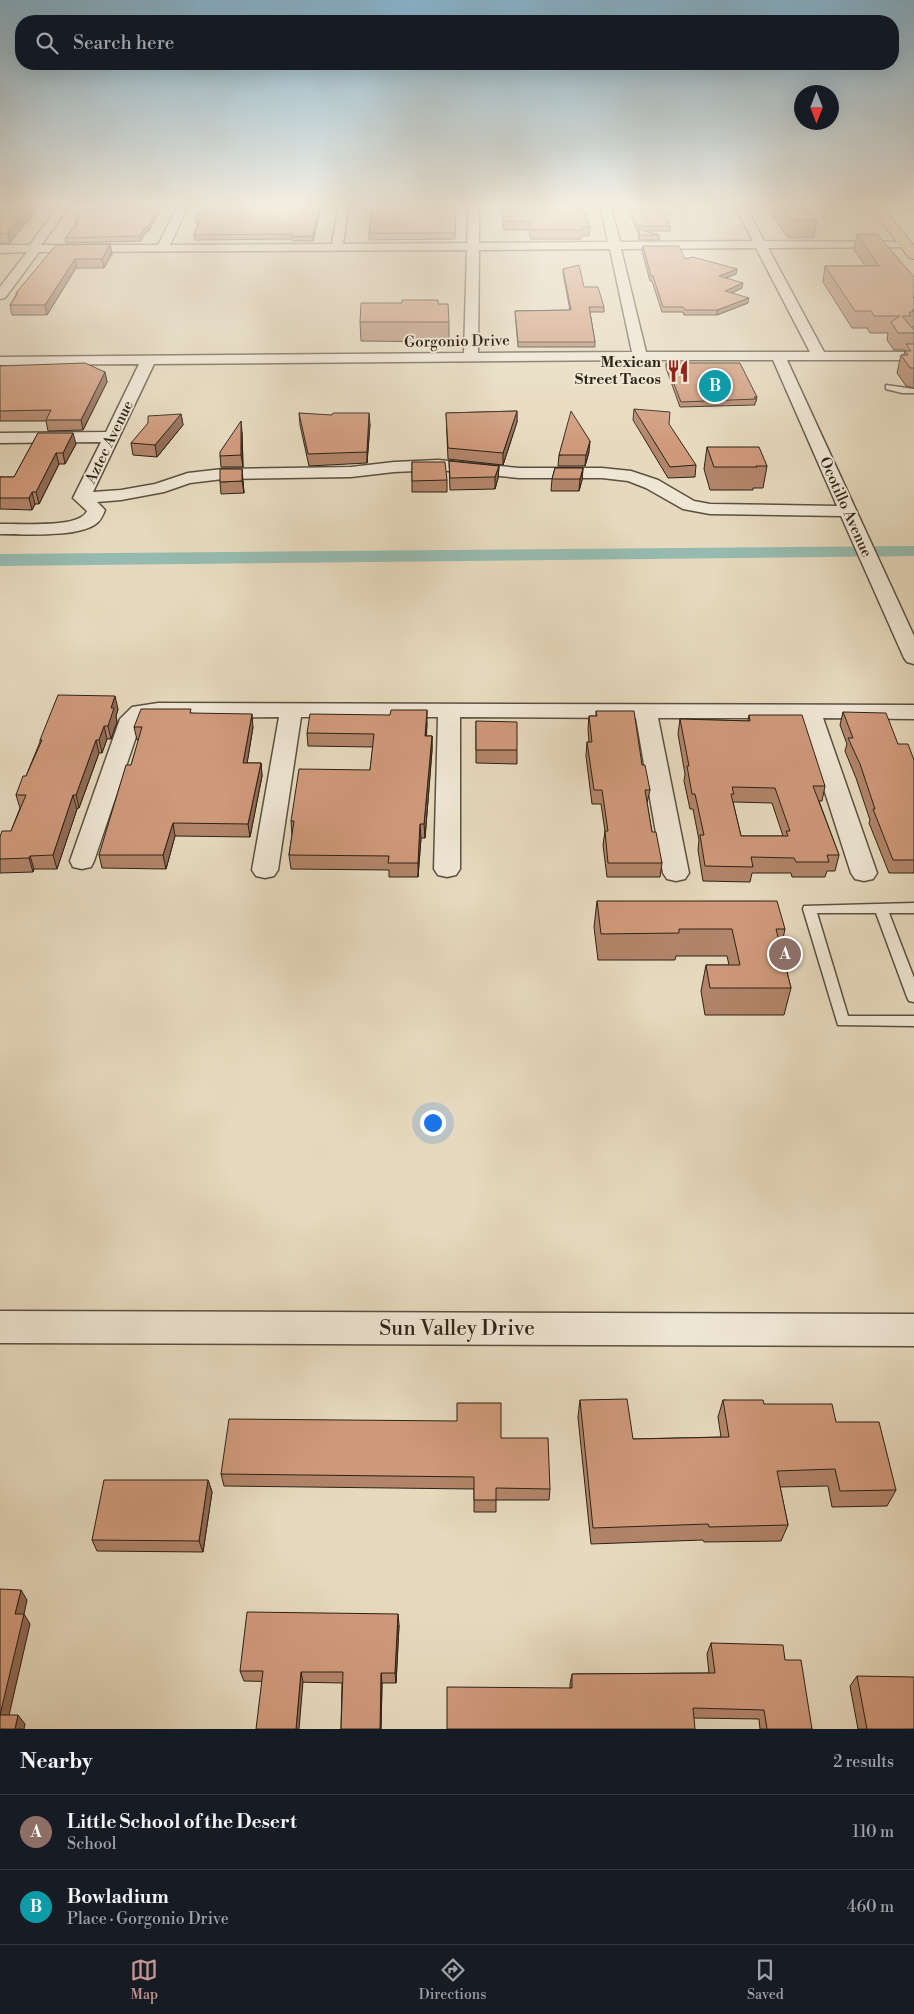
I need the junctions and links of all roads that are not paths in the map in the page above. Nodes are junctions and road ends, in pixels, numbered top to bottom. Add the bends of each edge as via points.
1 (8, 285) edge
2 (473, 285) edge
3 (624, 285) edge
4 (781, 285) edge
5 (0, 295) edge
6 (640, 356) junction
7 (778, 356) junction
8 (819, 356) junction
9 (914, 356) edge
10 (471, 357) junction
11 (0, 361) edge
12 (148, 361) junction
13 (888, 387) dead end
14 (914, 391) edge
15 (111, 437) junction
16 (0, 438) edge
17 (82, 498) junction
18 (848, 510) junction
19 (0, 528) edge
20 (914, 658) edge
21 (291, 710) junction
22 (449, 711) junction
23 (646, 712) junction
24 (810, 712) junction
25 (914, 712) edge
26 (82, 861) dead end
27 (447, 869) dead end
28 (265, 870) dead end
29 (676, 873) dead end
30 (864, 873) dead end
31 (881, 908) junction
32 (914, 908) edge
33 (914, 997) edge
34 (914, 1020) edge
35 (0, 1326) edge
36 (914, 1330) edge

1 - 5 street
2 - 10 street
3 - 6 street
4 - 8 street
6 - 7 street, Gorgonio Drive
6 - 10 street, Gorgonio Drive
7 - 8 street, Gorgonio Drive
7 - 18 street, Ocotillo Avenue
8 - 9 street, Gorgonio Drive
10 - 12 street, Gorgonio Drive
11 - 12 street, Gorgonio Drive
12 - 15 street, Aztec Avenue
13 - 14 lane
15 - 16 street
15 - 17 street, Aztec Avenue
17 - 18 street via 121,495 188,478 223,474 351,472 394,466 438,465 519,473 631,476 689,505 710,509
17 - 19 street, Aztec Avenue via 96,510 92,519 81,525
18 - 20 street, Ocotillo Avenue
21 - 22 street
21 - 26 street via 140,712 131,719
21 - 28 street
22 - 23 street
22 - 27 street
23 - 24 street
23 - 29 street
24 - 25 street
24 - 30 street
31 - 32 lane
31 - 33 lane
31 - 34 lane via 809,909 844,1021
35 - 36 street, Sun Valley Drive

